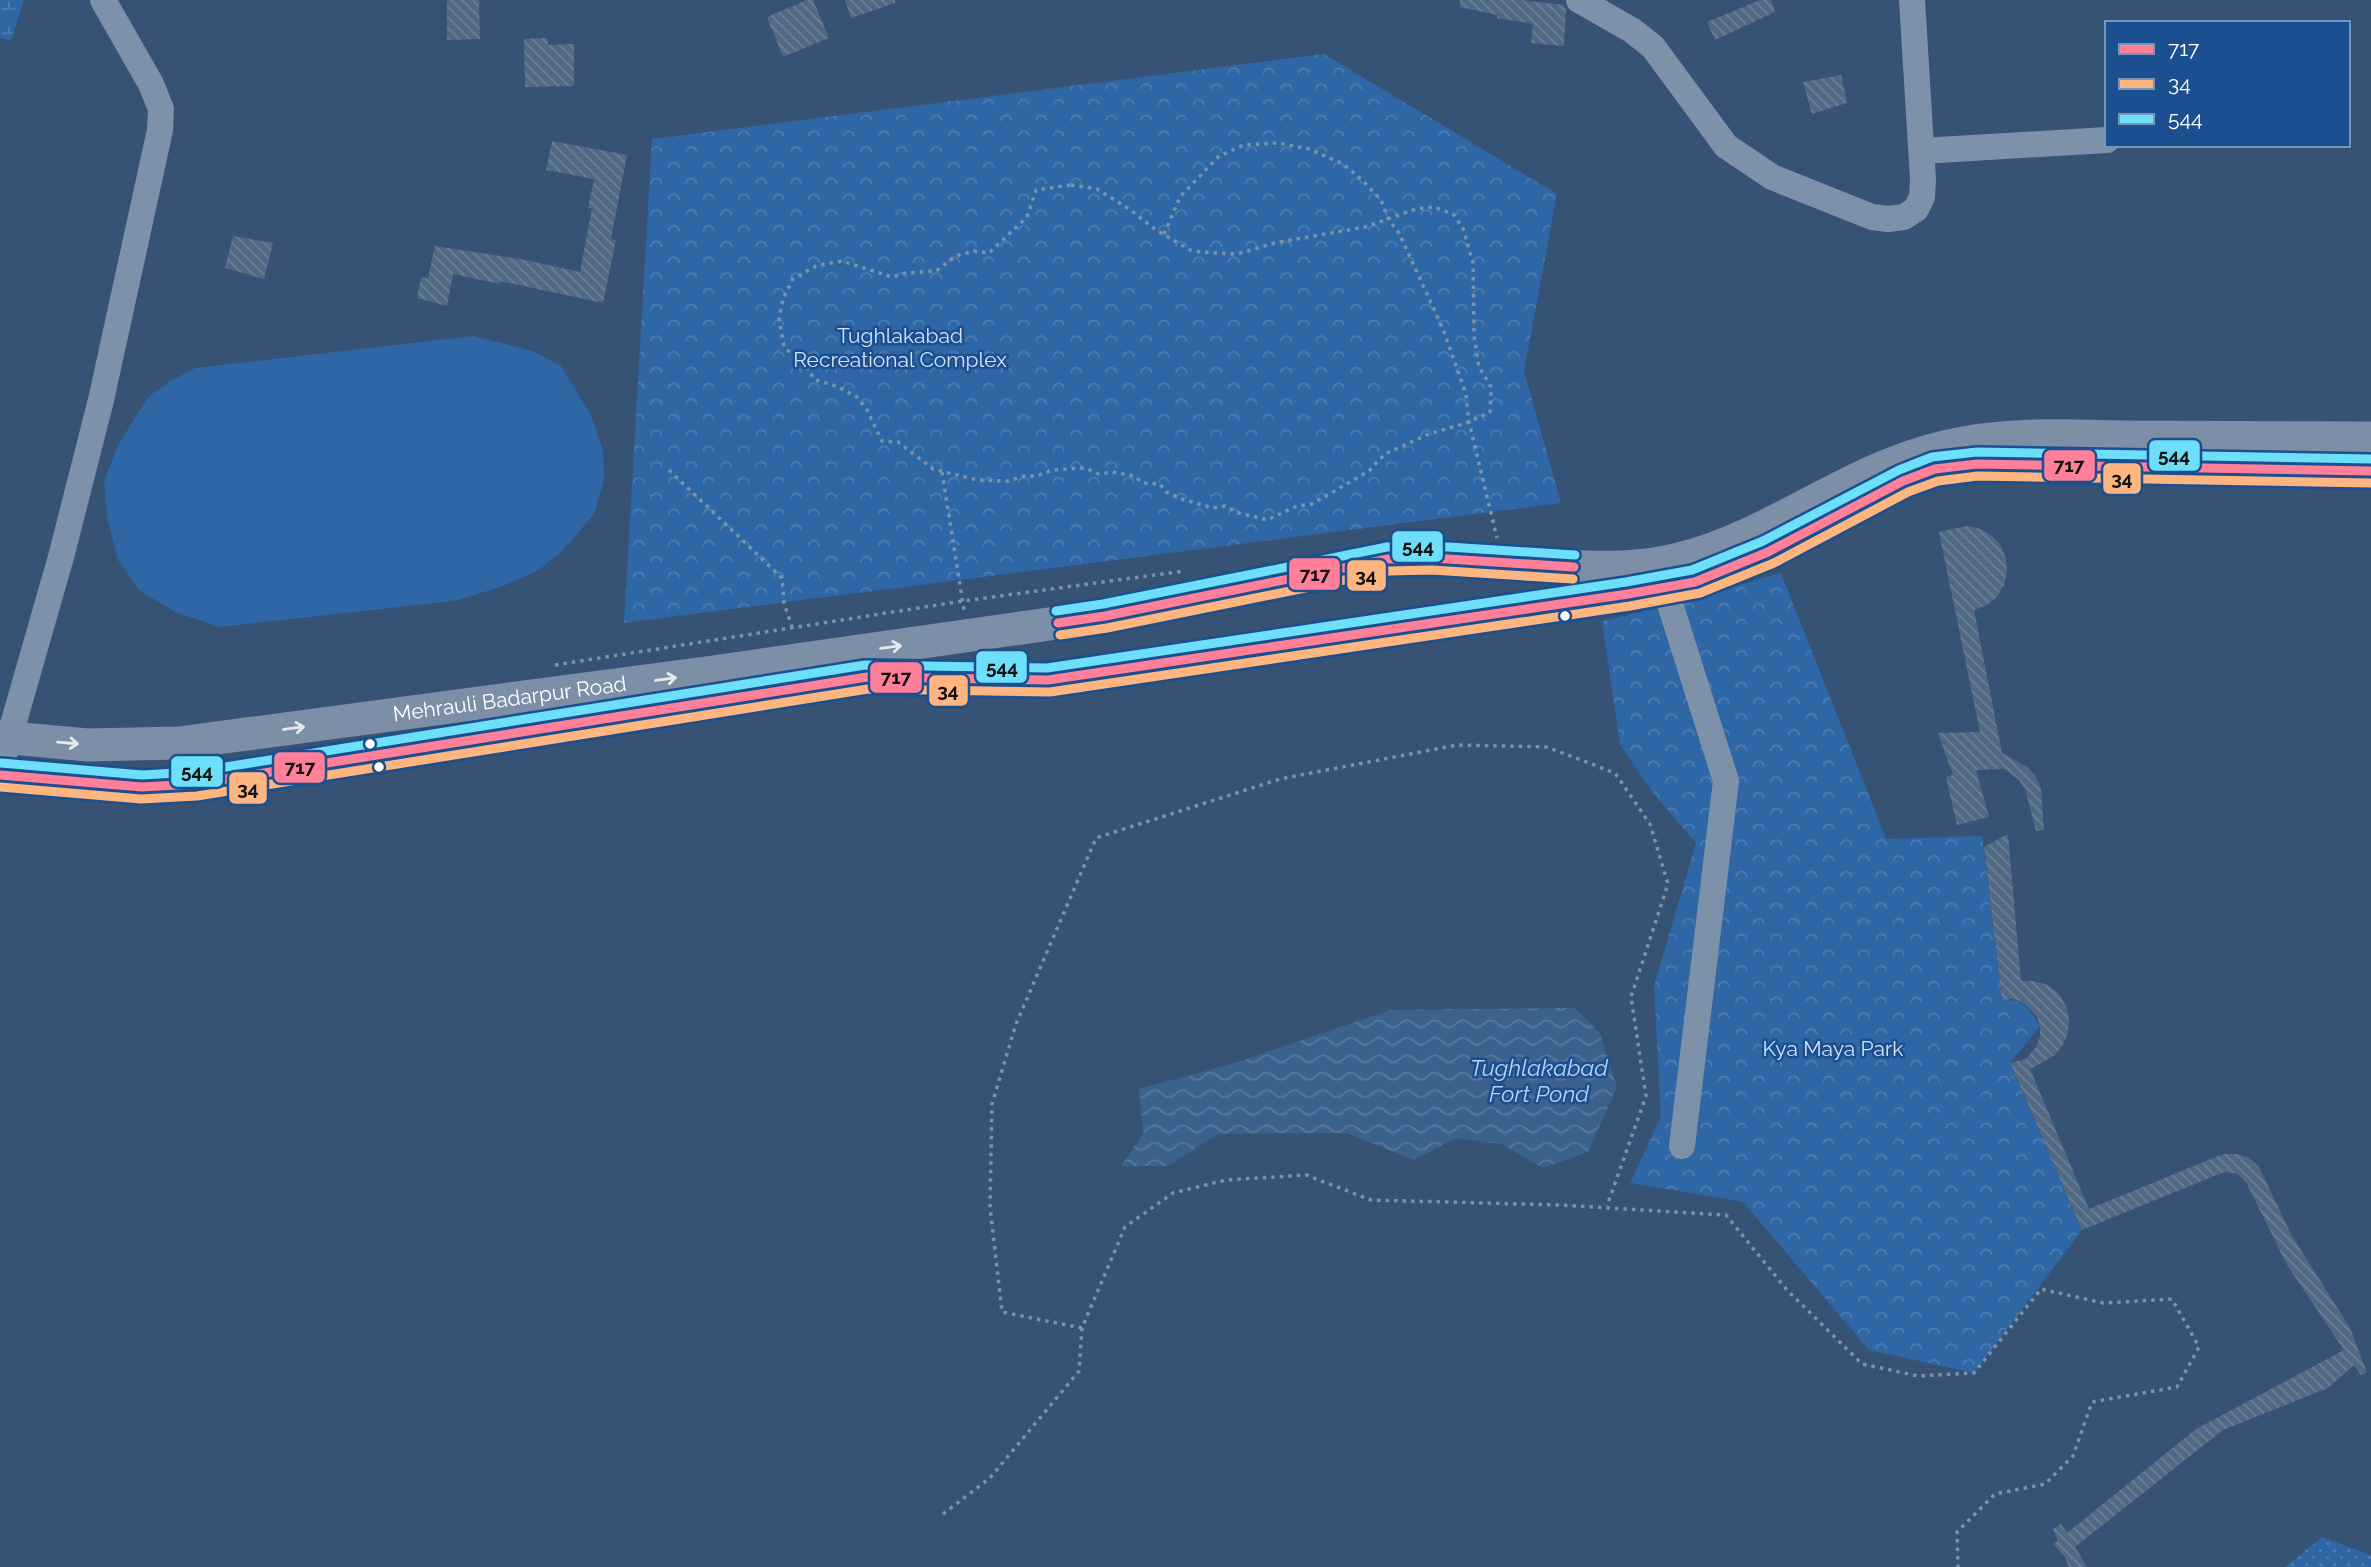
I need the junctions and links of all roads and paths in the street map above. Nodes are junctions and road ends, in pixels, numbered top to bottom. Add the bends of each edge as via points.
1 (103, 0) edge
2 (1579, 0) edge
3 (1912, 0) edge
4 (2105, 140) edge
5 (1922, 151) junction
6 (1388, 219) junction
7 (1164, 235) junction
8 (1469, 422) junction
9 (2371, 438) edge
10 (669, 470) dead end
11 (942, 471) junction
12 (2371, 471) edge
13 (1484, 537) dead end
14 (1500, 550) junction
15 (1191, 570) dead end
16 (1665, 588) junction
17 (962, 601) junction
18 (792, 627) junction
19 (968, 636) junction
20 (543, 666) dead end
21 (4, 737) edge
22 (0, 772) edge
23 (1682, 1146) dead end
24 (1607, 1208) junction
25 (1082, 1328) junction
26 (943, 1514) dead end
27 (1958, 1567) edge

1 - 21 street via 151,85 161,108 160,130 101,400 61,557
2 - 5 street via 1653,47 1726,146 1792,187 1872,218 1904,217 1916,209 1922,197
3 - 5 street
4 - 5 street
6 - 7 path via 1237,254 1190,250
6 - 7 path via 1381,200 1343,164 1309,149 1278,143 1244,145 1219,156 1180,197
6 - 8 path via 1399,233 1443,329 1466,394
6 - 8 path via 1434,207 1453,214 1463,228 1473,263 1479,367 1490,387 1490,412
7 - 11 path via 1097,189 1071,185 1036,190 1027,217 989,253 956,256 936,271 892,277 842,261 816,266 793,279 779,319 783,347 815,380 857,397 882,441 898,442
8 - 11 path via 1385,454 1369,471 1312,505 1297,506 1267,520 1225,506 1212,508 1182,499 1160,484 1112,472 1052,470 990,482
8 - 14 path
9 - 14 main road, Mehrauli Badarpur Road via 2025,436 1946,446 1870,472 1744,536 1680,559 1610,568
10 - 18 path via 782,578
11 - 17 path
12 - 16 main road, Mehrauli Badarpur Road via 1978,464 1935,469 1768,552 1695,582
13 - 14 path
14 - 19 main road, Mehrauli Badarpur Road via 1388,559 1105,616
15 - 17 path
16 - 22 main road, Mehrauli Badarpur Road via 1048,680 867,677 195,785 142,787
16 - 23 street via 1726,781
17 - 18 path
17 - 19 path
18 - 20 path
21 -> 19 main road, Mehrauli Badarpur Road via 88,745 179,743
21 - 22 street
24 - 25 path via 1371,1200 1306,1175 1226,1180 1173,1193 1125,1227
24 - 25 path via 1646,1097 1631,997 1668,884 1650,824 1615,774 1547,747 1457,745 1280,779 1096,838 1016,1024 992,1104 990,1207 1002,1312
24 - 27 path via 1726,1215 1787,1290 1862,1364 1918,1376 1974,1373 2041,1289 2103,1303 2172,1299 2199,1347 2177,1387 2092,1402 2073,1456 2045,1484 1995,1494 1957,1532
25 - 26 path via 1079,1371 990,1478

